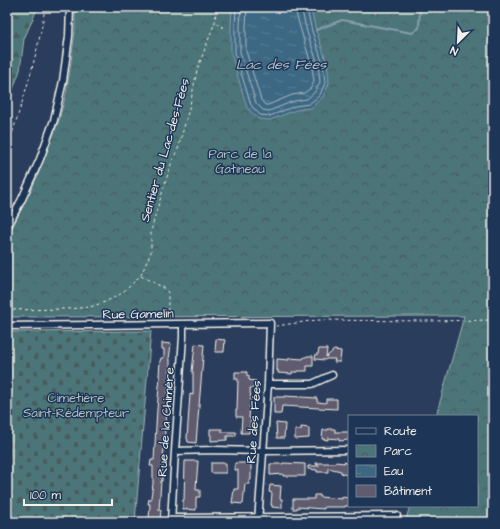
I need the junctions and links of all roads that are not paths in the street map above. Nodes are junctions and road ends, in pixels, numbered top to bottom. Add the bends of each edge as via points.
1 (70, 7) edge
2 (7, 227) edge
3 (270, 323) joint
4 (183, 324) junction
5 (7, 326) edge
6 (332, 375) dead end
7 (268, 384) junction
8 (348, 450) edge
9 (175, 451) junction
10 (263, 451) junction
11 (397, 516) dead end
12 (171, 520) edge
13 (258, 520) edge

1 - 2 street via 63,81 54,120 40,159
3 - 4 street, Rue Gamelin
3 - 7 street, Rue des Fées
4 - 5 street, Rue Gamelin
4 - 9 street, Rue de la Chimère
6 - 7 street via 312,384
7 - 10 street, Rue des Fées
8 - 10 street
9 - 10 street
9 - 12 street, Rue de la Chimère
10 - 13 street, Rue des Fées
11 - 13 street
12 - 13 street

